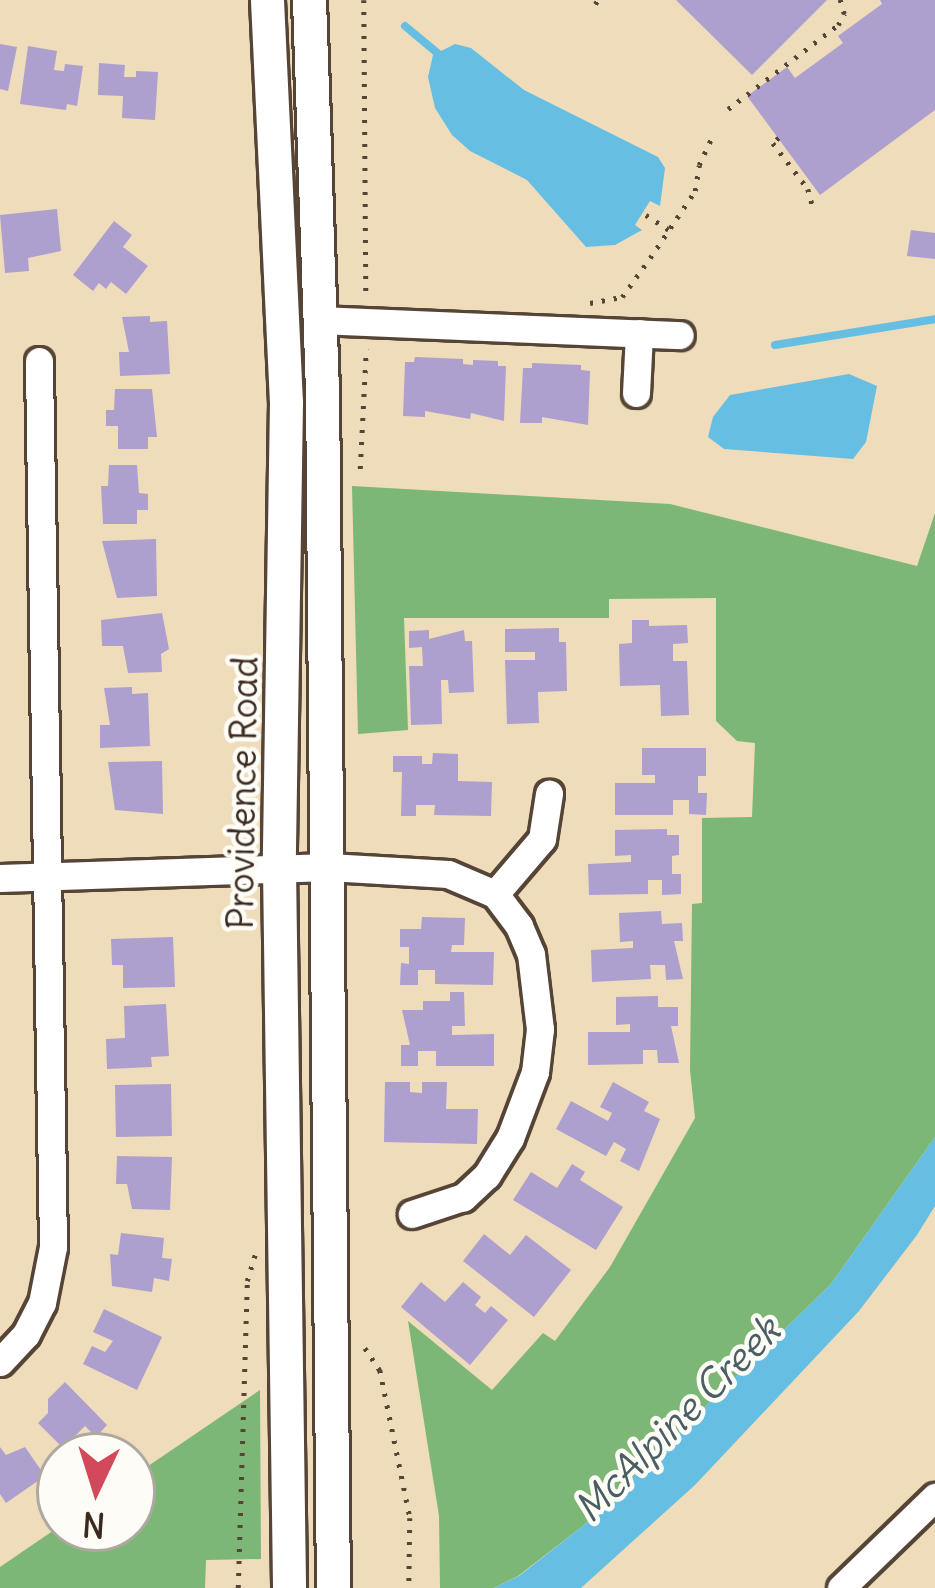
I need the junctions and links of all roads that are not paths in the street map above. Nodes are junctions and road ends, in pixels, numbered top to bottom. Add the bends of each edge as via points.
1 (267, 0) edge
2 (309, 0) edge
3 (320, 320) junction
4 (639, 333) junction
5 (680, 335) dead end
6 (39, 362) dead end
7 (636, 394) dead end
8 (550, 794) dead end
9 (328, 867) junction
10 (279, 868) junction
11 (0, 878) edge
12 (47, 878) junction
13 (495, 894) junction
14 (412, 1214) dead end
15 (0, 1362) edge
16 (935, 1497) edge
17 (289, 1588) edge
18 (333, 1588) edge
19 (841, 1588) edge

1 - 10 main road, Providence Road via 286,402
2 - 3 main road
3 - 4 street
3 - 9 main road
4 - 5 street
4 - 7 street
6 - 12 street
8 - 13 street via 542,839
9 - 10 street
9 - 13 street via 448,874
9 - 18 main road
10 - 12 street
10 - 17 main road, Providence Road
11 - 12 street
12 - 15 street via 53,1246 42,1303
13 - 14 street via 531,954 540,1029 535,1072 487,1175 463,1197
16 - 19 street

